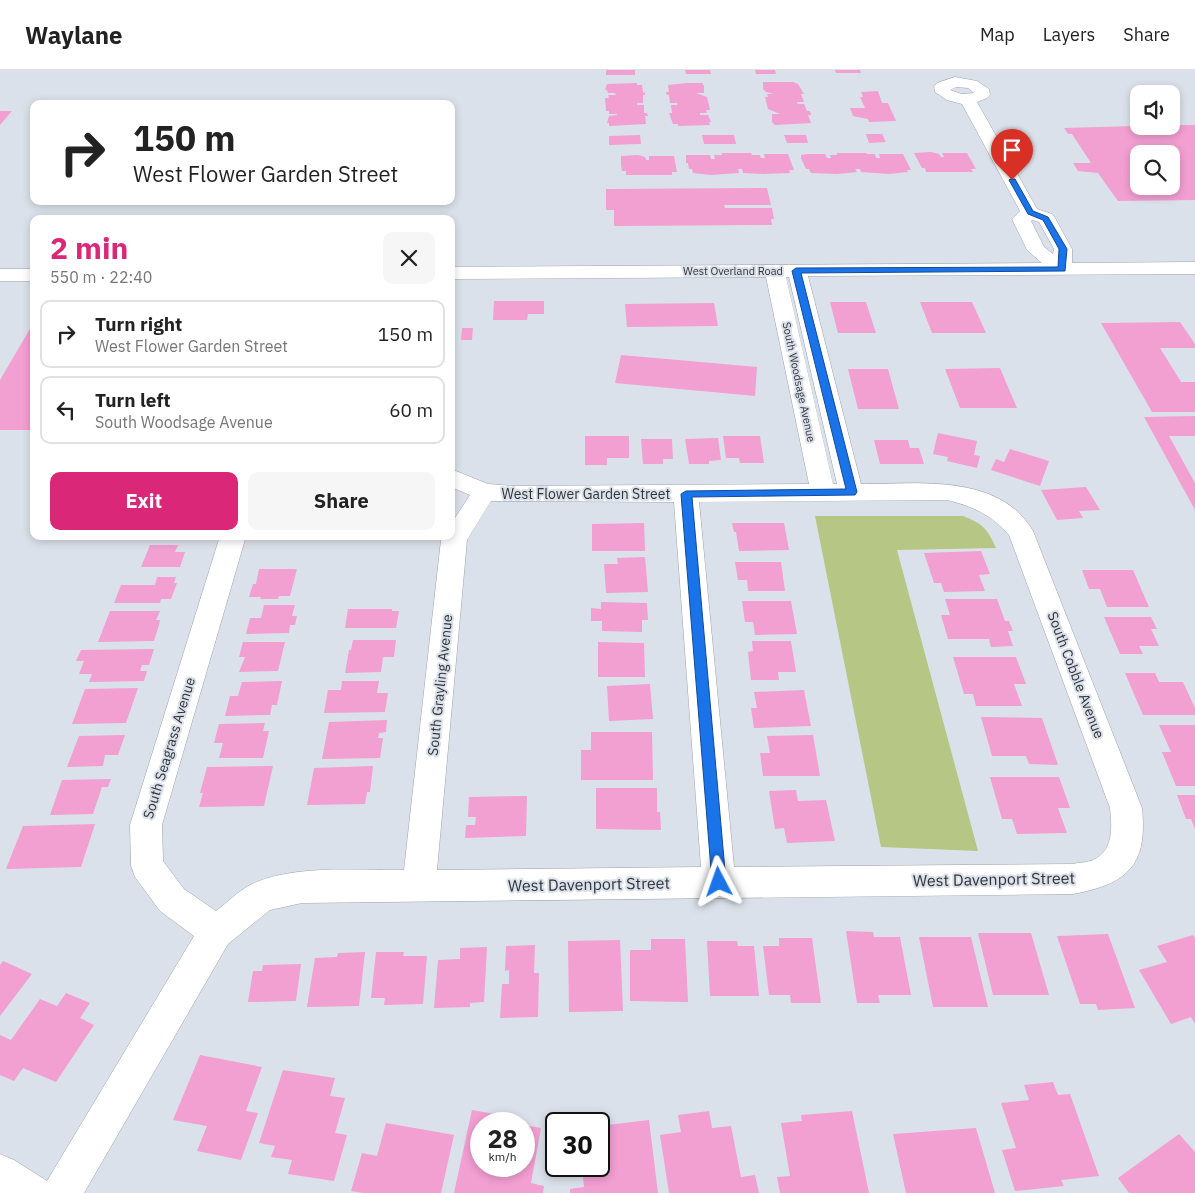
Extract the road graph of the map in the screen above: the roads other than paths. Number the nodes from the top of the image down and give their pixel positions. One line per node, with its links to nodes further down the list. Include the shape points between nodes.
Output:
1 (967, 99): 3 (street, via 1030,213 1021,219 1036,250)
2 (1195, 268): 3 (street, West Overland Road)
3 (1062, 269): 4 (street, West Overland Road)
4 (786, 271): 5 (street, West Overland Road); 10 (street, South Woodsage Avenue); 11 (street, South Woodsage Avenue)
5 (455, 273)
6 (0, 275): 7 (street)
7 (30, 275)
8 (455, 479): 9 (street, West Flower Garden Street)
9 (484, 492): 12 (street, West Flower Garden Street); 14 (street, South Grayling Avenue)
10 (852, 492): 11 (street, West Flower Garden Street); 13 (street, West Flower Garden Street, via 947,492)
11 (824, 493): 12 (street, West Flower Garden Street)
12 (686, 494): 18 (street)
13 (992, 505): 17 (street, South Cobble Avenue, via 1008,516 1020,531 1126,808 1129,835)
14 (455, 538)
15 (232, 540): 20 (street, South Seagrass Avenue, via 146,825 147,866 172,900)
16 (454, 540): 19 (street, South Grayling Avenue)
17 (1120, 858): 18 (street, West Davenport Street, via 1100,873 1073,879)
18 (719, 882): 19 (street, West Davenport Street)
19 (420, 886): 20 (street, West Davenport Street, via 302,887 262,896)
20 (216, 932): 23 (street)
21 (0, 1174): 22 (street)
22 (32, 1193)
23 (62, 1193)

